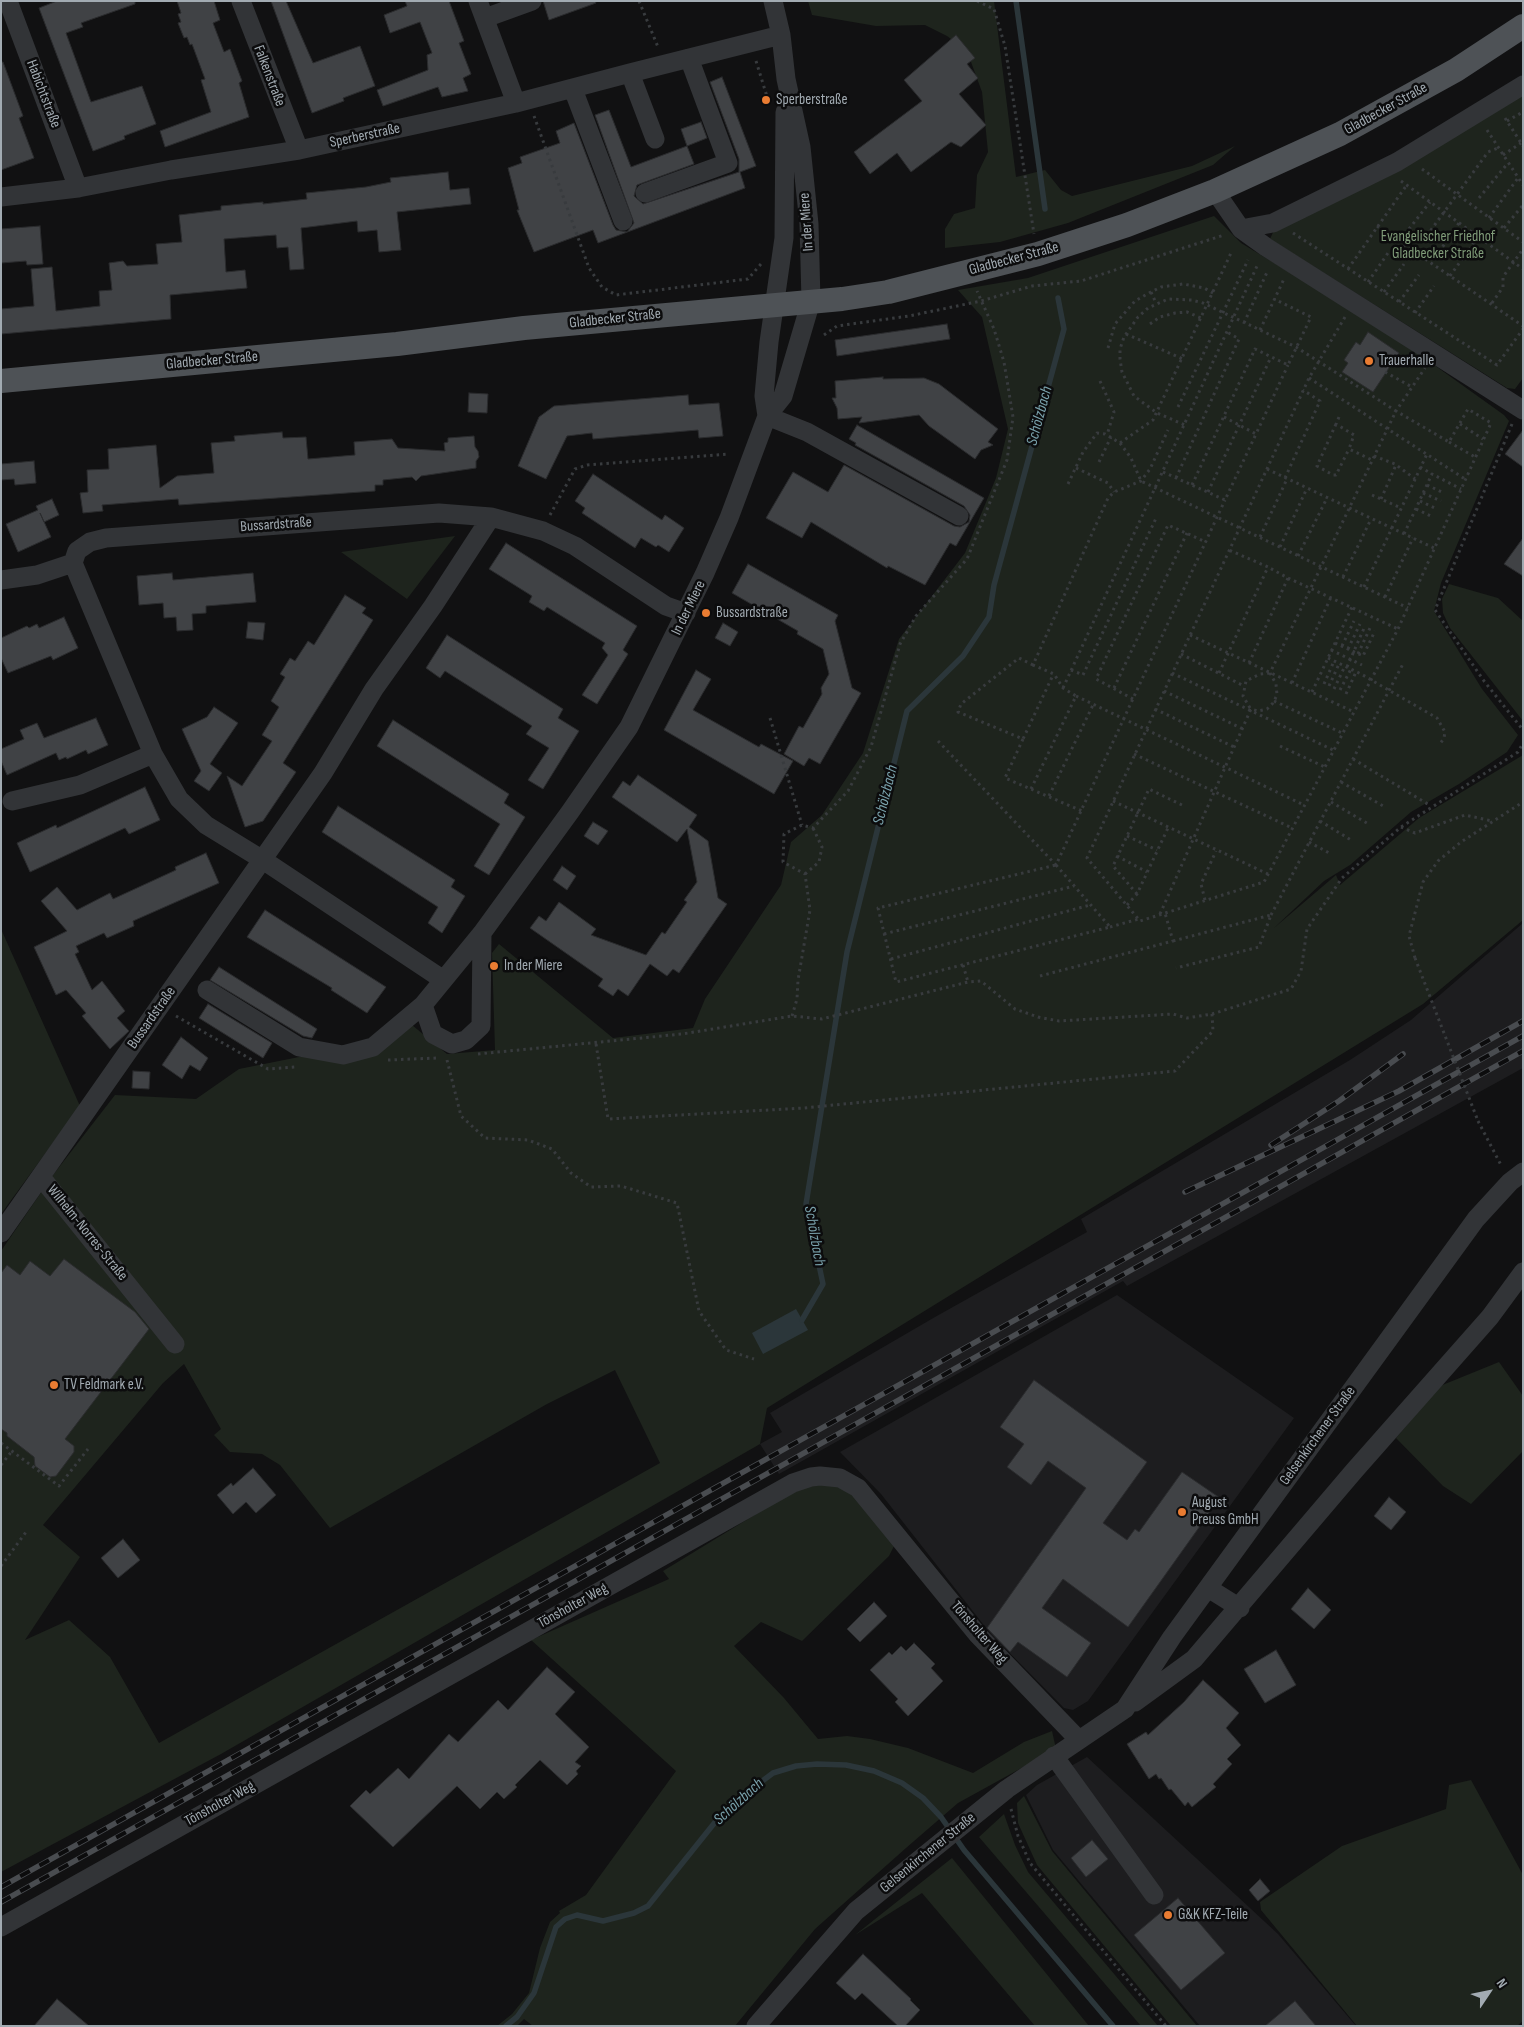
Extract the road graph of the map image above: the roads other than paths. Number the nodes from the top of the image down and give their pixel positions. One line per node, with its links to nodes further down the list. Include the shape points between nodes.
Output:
1 (8, 1): 16 (street, Habichtstraße)
2 (241, 1): 15 (street, Falkenstraße)
3 (532, 1): 5 (street)
4 (773, 1): 7 (street, In der Miere)
5 (482, 10): 13 (street)
6 (1523, 26): 17 (main road, Gladbecker Straße, via 1456,70 1340,134)
7 (781, 35): 8 (street, Sperberstraße); 10 (street, In der Miere)
8 (690, 58): 9 (street, Sperberstraße); 18 (street, via 728,163)
9 (630, 72): 12 (street, Sperberstraße); 14 (street)
10 (786, 79): 22 (street, In der Miere, via 801,147 809,224); 23 (street, In der Miere, via 783,261)
11 (1523, 85): 21 (street, via 1397,162 1273,223)
12 (573, 89): 13 (street, Sperberstraße); 20 (street)
13 (516, 104): 15 (street, Sperberstraße)
14 (655, 139)
15 (299, 150): 16 (street, Sperberstraße)
16 (78, 188): 19 (street, Sperberstraße)
17 (1215, 191): 21 (street); 22 (main road, Gladbecker Straße, via 1136,222 1038,254 888,292)
18 (645, 193)
19 (1, 197)
20 (623, 221)
21 (1242, 229): 25 (street, via 1353,303)
22 (811, 301): 23 (main road, Gladbecker Straße); 26 (street, In der Miere, via 783,396)
23 (773, 304): 24 (main road, Gladbecker Straße); 26 (street, In der Miere, via 764,396)
24 (1, 381)
25 (1522, 405)
26 (767, 416): 27 (street, via 807,432); 31 (street, In der Miere, via 729,518)
27 (959, 516)
28 (491, 517): 29 (street, Bussardstraße, via 439,513 106,538 83,546 77,551); 31 (street, Bussardstraße, via 543,531 575,546 666,606); 34 (street, Bussardstraße)
29 (73, 563): 30 (street, via 37,575); 32 (street)
30 (1, 580)
31 (686, 612): 35 (street, In der Miere, via 629,727)
32 (153, 754): 33 (street, via 80,784); 34 (street, via 179,799 206,825)
33 (12, 801)
34 (263, 860): 36 (street); 39 (street, Bussardstraße)
35 (482, 933): 36 (street, In der Miere); 38 (street, via 481,1026 466,1040 452,1044 434,1034)
36 (442, 979): 38 (street, In der Miere)
37 (207, 990): 38 (street, In der Miere, via 299,1047 343,1055 373,1047)
38 (423, 1004)
39 (41, 1177): 41 (street, Wilhelm-Norres-Straße); 43 (street, Wilhelm-Norres-Straße)
40 (1516, 1177): 44 (street, Gelsenkirchener Straße, via 1476,1219)
41 (1, 1232)
42 (1523, 1272): 45 (street, Gelsenkirchener Straße, via 1490,1317 1354,1471)
43 (175, 1344)
44 (1208, 1588): 45 (street); 46 (street, Gelsenkirchener Straße)
45 (1240, 1608): 46 (street, Gelsenkirchener Straße, via 1194,1659)
46 (1125, 1709): 47 (street, Gelsenkirchener Straße)
47 (1079, 1740): 48 (street, Gelsenkirchener Straße); 50 (street, Tönsholter Weg, via 978,1635 858,1488 840,1478 811,1477 793,1483)
48 (1054, 1756): 49 (street); 51 (street, Gelsenkirchener Straße, via 1007,1789 856,1911)
49 (1154, 1895)
50 (1, 1927)
51 (756, 2026)

